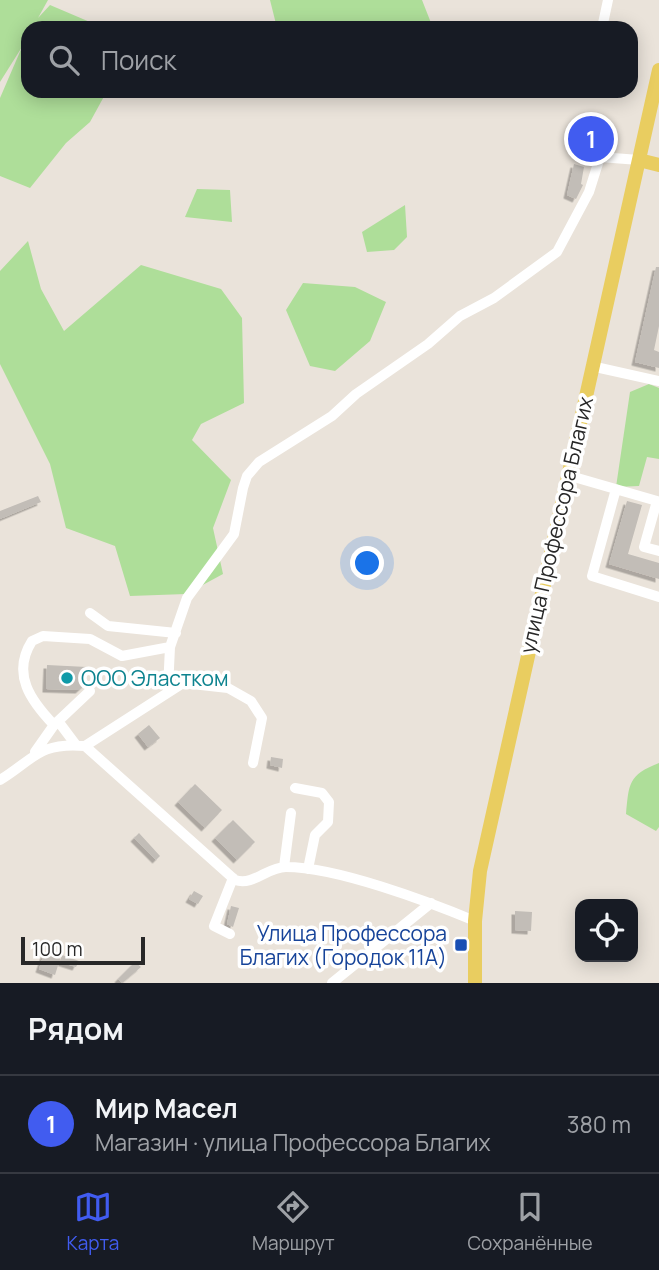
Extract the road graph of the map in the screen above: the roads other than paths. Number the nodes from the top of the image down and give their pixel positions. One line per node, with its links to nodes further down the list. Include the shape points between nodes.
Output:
1 (608, 0): 2 (lane)
2 (604, 21)
3 (659, 70): 4 (main road, улица Профессора Благих)
4 (639, 160): 5 (main road); 6 (main road, улица Профессора Благих); 13 (lane, via 600,158 589,192 557,252 494,298 460,316 332,416 259,462 247,476 234,534 187,598)
5 (659, 165)
6 (592, 366): 7 (lane); 8 (main road, улица Профессора Благих)
7 (659, 382)
8 (567, 475): 9 (lane); 28 (main road, улица Профессора Благих, via 480,871)
9 (616, 489): 10 (lane, via 657,501 644,547); 11 (lane, via 592,576)
10 (659, 551)
11 (659, 597)
12 (90, 613): 13 (lane, via 108,626)
13 (176, 633): 14 (lane)
14 (170, 647): 15 (lane); 17 (lane, via 122,656 90,639 43,636 32,641 22,678 26,691)
15 (168, 689): 18 (lane); 20 (lane, via 183,682 228,688 251,701 261,718)
16 (90, 691): 17 (lane)
17 (56, 723): 18 (lane); 19 (lane)
18 (80, 745): 19 (lane); 26 (lane)
19 (35, 752): 21 (lane)
20 (253, 763)
21 (0, 780)
22 (295, 788): 25 (lane, via 322,793 329,802 328,822 315,835)
23 (291, 813): 24 (lane)
24 (284, 867): 25 (lane); 26 (lane, via 250,881)
25 (308, 869): 27 (lane)
26 (233, 878): 29 (lane, via 214,926)
27 (431, 903): 28 (lane); 30 (lane)
28 (475, 921): 31 (main road, улица Профессора Благих)
29 (230, 934)
30 (332, 983)
31 (475, 983)

